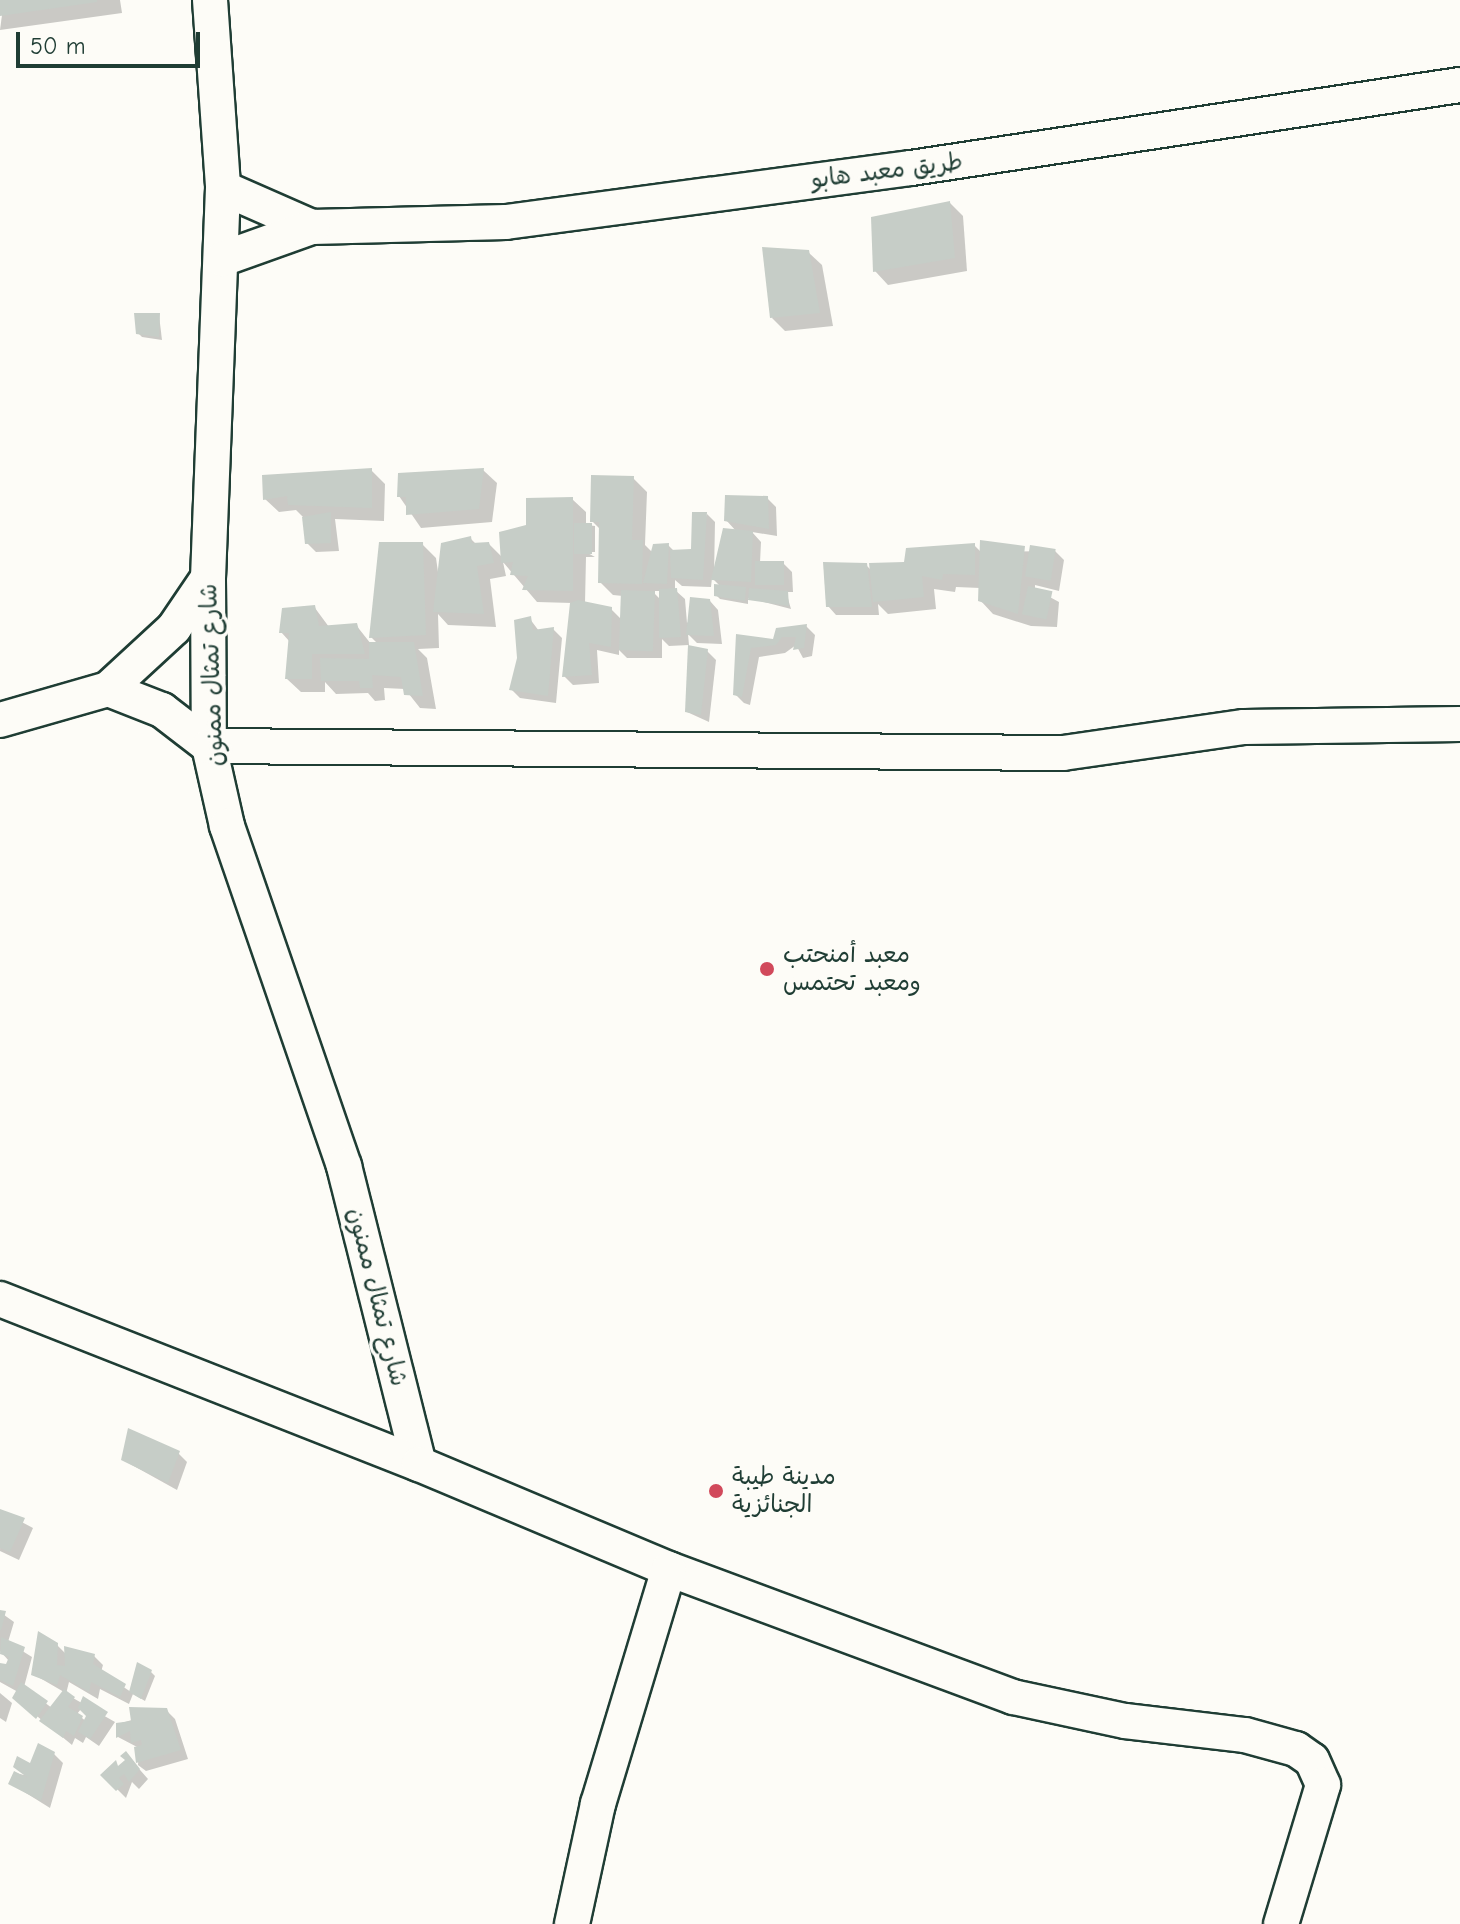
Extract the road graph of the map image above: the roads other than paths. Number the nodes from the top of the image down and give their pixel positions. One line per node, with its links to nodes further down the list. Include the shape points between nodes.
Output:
1 (210, 0): 3 (street, شارع تمثال ممنون)
2 (1460, 85): 4 (street, طريق معبد هابو, via 1001,156 506,222)
3 (223, 188): 4 (street, طريق معبد هابو); 5 (street, شارع تمثال ممنون)
4 (312, 227): 5 (street, طريق معبد هابو)
5 (222, 259): 6 (street, شارع تمثال ممنون)
6 (208, 578): 7 (street, via 174,628); 10 (street, شارع تمثال ممنون)
7 (108, 689): 8 (street); 10 (street, via 162,710)
8 (0, 720)
9 (1460, 724): 10 (street, via 1244,727 1063,753)
10 (209, 746): 12 (street, شارع تمثال ممنون, via 227,826 344,1166)
11 (0, 1299): 12 (street)
12 (419, 1464): 13 (street)
13 (669, 1569): 14 (street, via 614,1744); 15 (street, via 1013,1697 1125,1721 1245,1735 1305,1754 1318,1771 1322,1800)
14 (572, 1924)
15 (1281, 1924)

